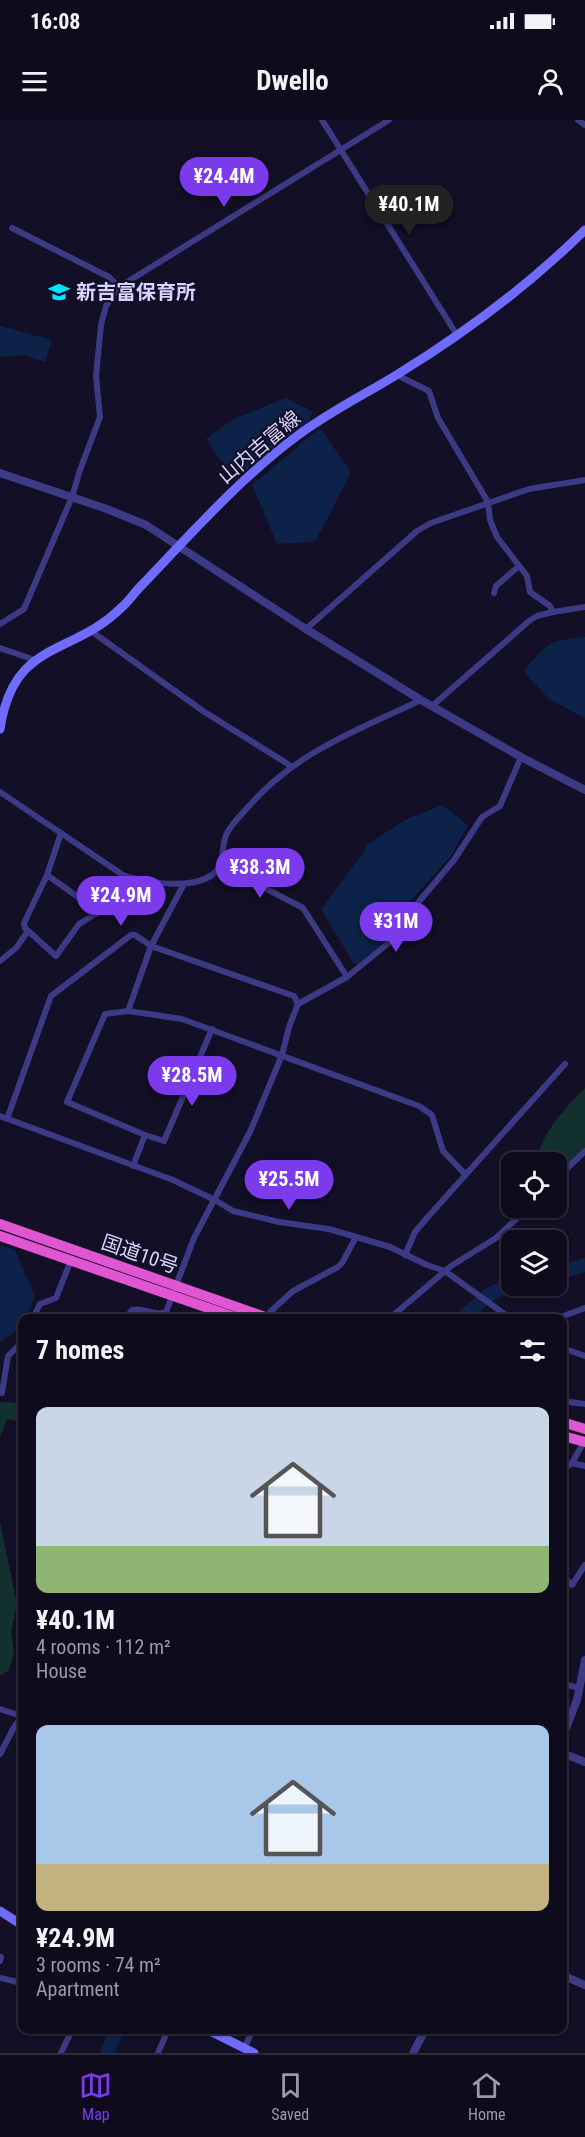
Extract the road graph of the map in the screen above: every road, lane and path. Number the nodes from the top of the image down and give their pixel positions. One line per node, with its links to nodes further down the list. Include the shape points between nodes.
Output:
1 (322, 120): 5 (street)
2 (389, 120): 5 (street)
3 (578, 120): 4 (street)
4 (585, 125)
5 (341, 149): 8 (street); 9 (street)
6 (12, 228): 8 (street, via 109,277)
7 (585, 230): 9 (main road, 山内吉富線, via 538,274)
8 (119, 287): 13 (street, via 106,306 101,325 96,376 100,417)
9 (457, 335): 10 (main road, 山内吉富線)
10 (397, 375): 14 (street, via 429,391 438,418); 15 (main road, 山内吉富線, via 342,405 296,437 250,474)
11 (0, 473): 13 (street)
12 (585, 480): 14 (street, via 529,489)
13 (72, 497): 15 (street, via 146,525); 20 (street, via 24,609)
14 (488, 502): 16 (street, via 497,537); 21 (street, via 417,531)
15 (180, 547): 21 (street); 22 (main road, 山内吉富線, via 121,608)
16 (519, 566): 17 (street, via 496,586); 19 (street, via 527,576 530,592)
17 (494, 593)
18 (585, 607): 19 (street)
19 (553, 612): 26 (street, via 529,621)
20 (0, 624)
21 (306, 629): 25 (street)
22 (91, 631): 24 (main road, 山内吉富線); 29 (street, via 203,711)
23 (0, 648): 24 (street)
24 (35, 660): 27 (main road, 山内吉富線, via 15,682 5,702)
25 (421, 699): 26 (street); 29 (street)
26 (432, 705): 28 (street)
27 (0, 729)
28 (521, 757): 30 (street); 41 (street, via 500,806 482,817 397,936)
29 (291, 766): 33 (street, via 269,784 227,834)
30 (585, 790)
31 (0, 792): 32 (street)
32 (61, 833): 34 (street); 36 (street, via 123,875)
33 (221, 865): 36 (street, via 213,875); 41 (street, via 303,908)
34 (47, 875): 37 (street); 38 (street, via 24,922)
35 (109, 883): 37 (street)
36 (184, 884): 39 (street)
37 (92, 907): 38 (street, via 99,912 79,924 56,956)
38 (28, 931): 40 (street)
39 (151, 946): 42 (street, via 294,996); 43 (street); 47 (street, via 131,935 51,996)
40 (0, 961)
41 (347, 977): 42 (street)
42 (298, 1004): 45 (street)
43 (128, 1011): 44 (street, via 176,1017); 48 (street, via 105,1014 67,1102)
44 (213, 1029): 45 (street); 48 (street, via 164,1141)
45 (282, 1055): 52 (street, via 427,1110 443,1151); 53 (street, via 250,1132)
46 (565, 1064): 52 (street)
47 (3, 1117): 50 (street)
48 (145, 1135): 50 (street)
49 (585, 1151): 51 (street)
50 (133, 1166): 53 (street)
51 (567, 1168)
52 (465, 1174): 58 (street, via 415,1232)
53 (215, 1200): 57 (street, via 233,1211 329,1229); 61 (street, via 194,1238)
54 (517, 1218): 60 (street, via 496,1238)
55 (0, 1224): 61 (highway, 国道10号)
56 (0, 1236): 59 (highway, 国道10号)
57 (356, 1238): 58 (street); 69 (street, via 342,1263 293,1291)
58 (405, 1255): 60 (street)
59 (71, 1260): 61 (highway, 国道10号); 63 (street, via 56,1298 40,1304)
60 (445, 1271): 70 (street); 71 (street)
61 (175, 1290): 66 (street); 67 (highway, 国道10号); 68 (highway, 国道10号)
62 (585, 1308): 72 (street)
63 (35, 1314)
64 (129, 1314): 65 (street, via 138,1308)
65 (156, 1314)
66 (164, 1314)
67 (228, 1314)
68 (265, 1314)
69 (270, 1314)
70 (395, 1314)
71 (504, 1314)
72 (567, 1315)
73 (18, 1346): 76 (street, via 8,1356)
74 (567, 1350): 75 (street)
75 (585, 1356)
76 (2, 1393)
77 (567, 1402): 78 (street)
78 (585, 1404)
79 (567, 1423): 80 (highway)
80 (585, 1429)
81 (567, 1437): 82 (highway, bridge)
82 (585, 1441): 83 (street)
83 (572, 1463): 84 (street); 85 (street)
84 (585, 1466)
85 (567, 1467)
86 (585, 1565): 87 (street)
87 (583, 1572): 88 (street, via 572,1585)
88 (567, 1580)
89 (585, 1660): 91 (street)
90 (567, 1685): 91 (street)
91 (580, 1688): 95 (street)
92 (0, 1709): 93 (street)
93 (18, 1715)
94 (18, 1723): 96 (street)
95 (567, 1727)
96 (0, 1754)
97 (567, 1755): 98 (street)
98 (585, 1762)
99 (0, 1911): 100 (main road)
100 (18, 1922)
101 (1, 1957): 102 (street)
102 (0, 1961)
103 (567, 1977): 106 (street)
104 (0, 1978): 105 (street)
105 (18, 1982)
106 (585, 1985)
107 (70, 2034): 113 (street)
108 (166, 2034): 114 (street)
109 (216, 2034): 112 (main road)
110 (252, 2034): 112 (street)
111 (423, 2034): 115 (street)
112 (249, 2051)
113 (61, 2053)
114 (158, 2053)
115 (413, 2053)

